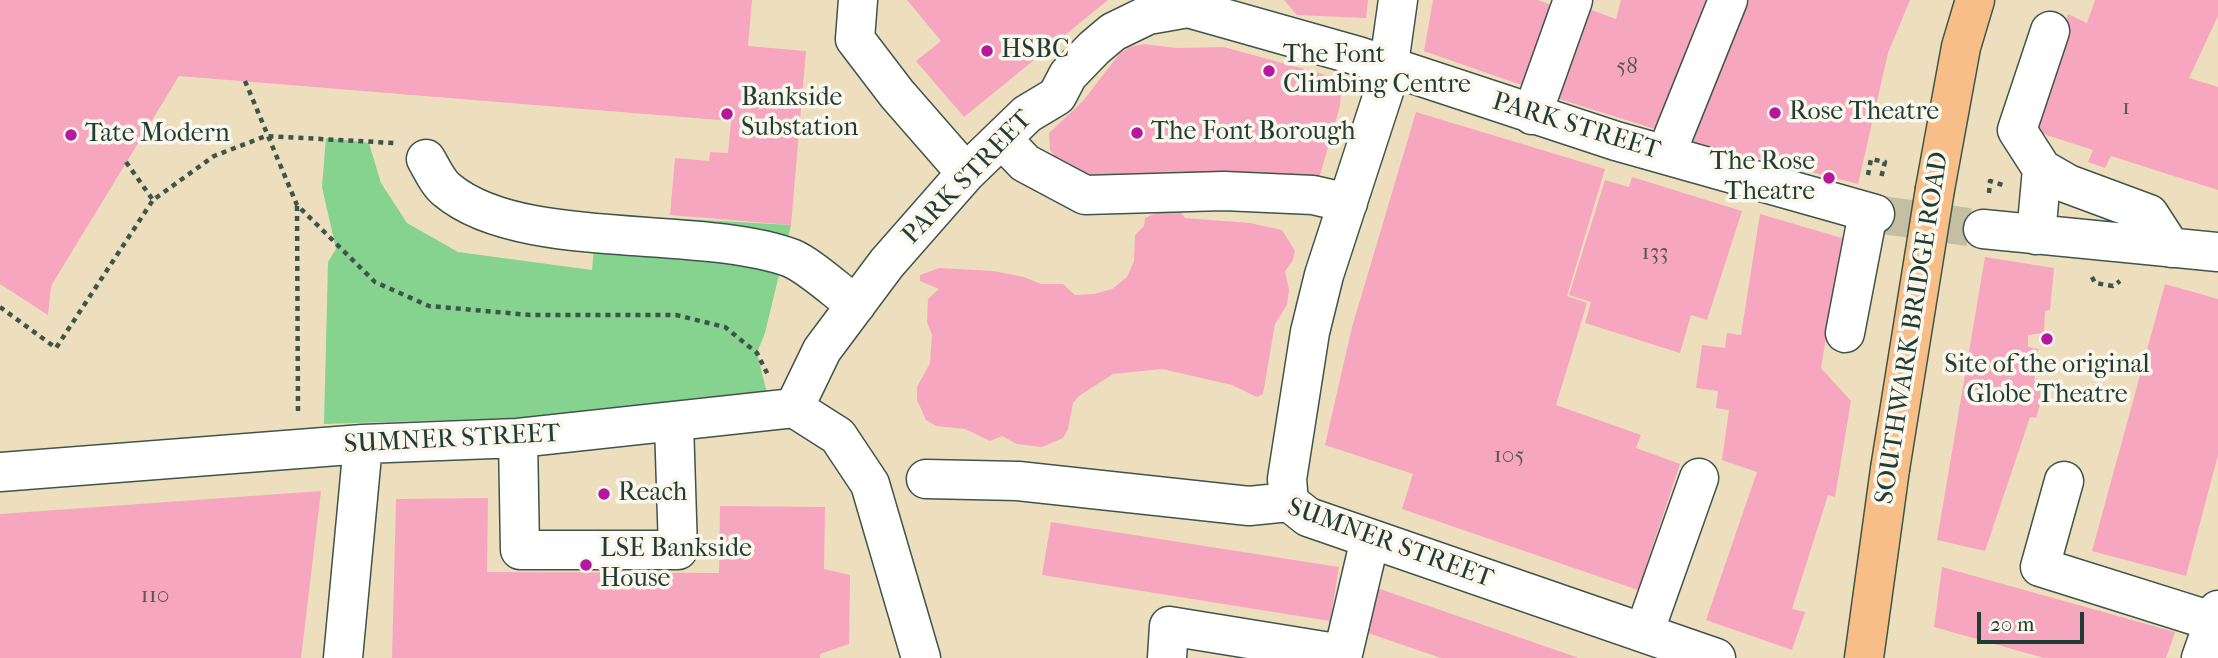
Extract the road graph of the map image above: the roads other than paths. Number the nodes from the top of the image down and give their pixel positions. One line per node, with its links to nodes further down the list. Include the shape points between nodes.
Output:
1 (858, 0): 13 (street, via 855,39)
2 (1398, 0): 7 (street)
3 (1573, 0): 8 (street)
4 (1728, 0): 10 (street)
5 (1975, 0): 38 (main road, SOUTHWARK BRIDGE ROAD, bridge, via 1948,109)
6 (2050, 31): 12 (street, via 2017,130)
7 (1388, 66): 8 (street, PARK STREET); 9 (street, PARK STREET, via 1188,8 1148,16 1113,32 1068,75 1057,96); 14 (street)
8 (1532, 115): 10 (street, PARK STREET, via 1613,149)
9 (1018, 139): 13 (street, PARK STREET); 14 (street, via 1085,195 1313,194)
10 (1666, 154): 20 (street, PARK STREET, via 1874,203)
11 (426, 159): 19 (street, via 446,189 483,212 540,225 731,246 792,259)
12 (2042, 169): 16 (street); 17 (street, via 2068,184 2149,214)
13 (966, 173): 19 (street, PARK STREET)
14 (1348, 204): 29 (street, via 1310,332 1287,479)
15 (1983, 229): 16 (street)
16 (2036, 235): 17 (street)
17 (2171, 248): 18 (street)
18 (2218, 252)
19 (856, 305): 21 (street, PARK STREET, via 822,350)
20 (1845, 333)
21 (794, 408): 22 (street, SUMNER STREET); 35 (street, via 838,436 870,484)
22 (674, 423): 23 (street, SUMNER STREET); 23 (street, via 678,550 520,550)
23 (518, 438): 24 (street, SUMNER STREET)
24 (363, 444): 25 (street, SUMNER STREET); 34 (street)
25 (0, 472)
26 (1699, 478): 32 (street)
27 (926, 480): 29 (street, SUMNER STREET, via 1018,481 1249,506)
28 (2064, 481): 31 (street, via 2040,568)
29 (1289, 502): 30 (street, SUMNER STREET, via 1308,517)
30 (1370, 539): 32 (street, SUMNER STREET); 33 (street)
31 (2217, 619): 39 (street)
32 (1644, 633): 37 (street, SUMNER STREET)
33 (1342, 656): 36 (street, via 1169,626)
34 (343, 658)
35 (921, 658)
36 (1167, 658)
37 (1716, 658)
38 (1864, 658)
39 (2202, 658)

